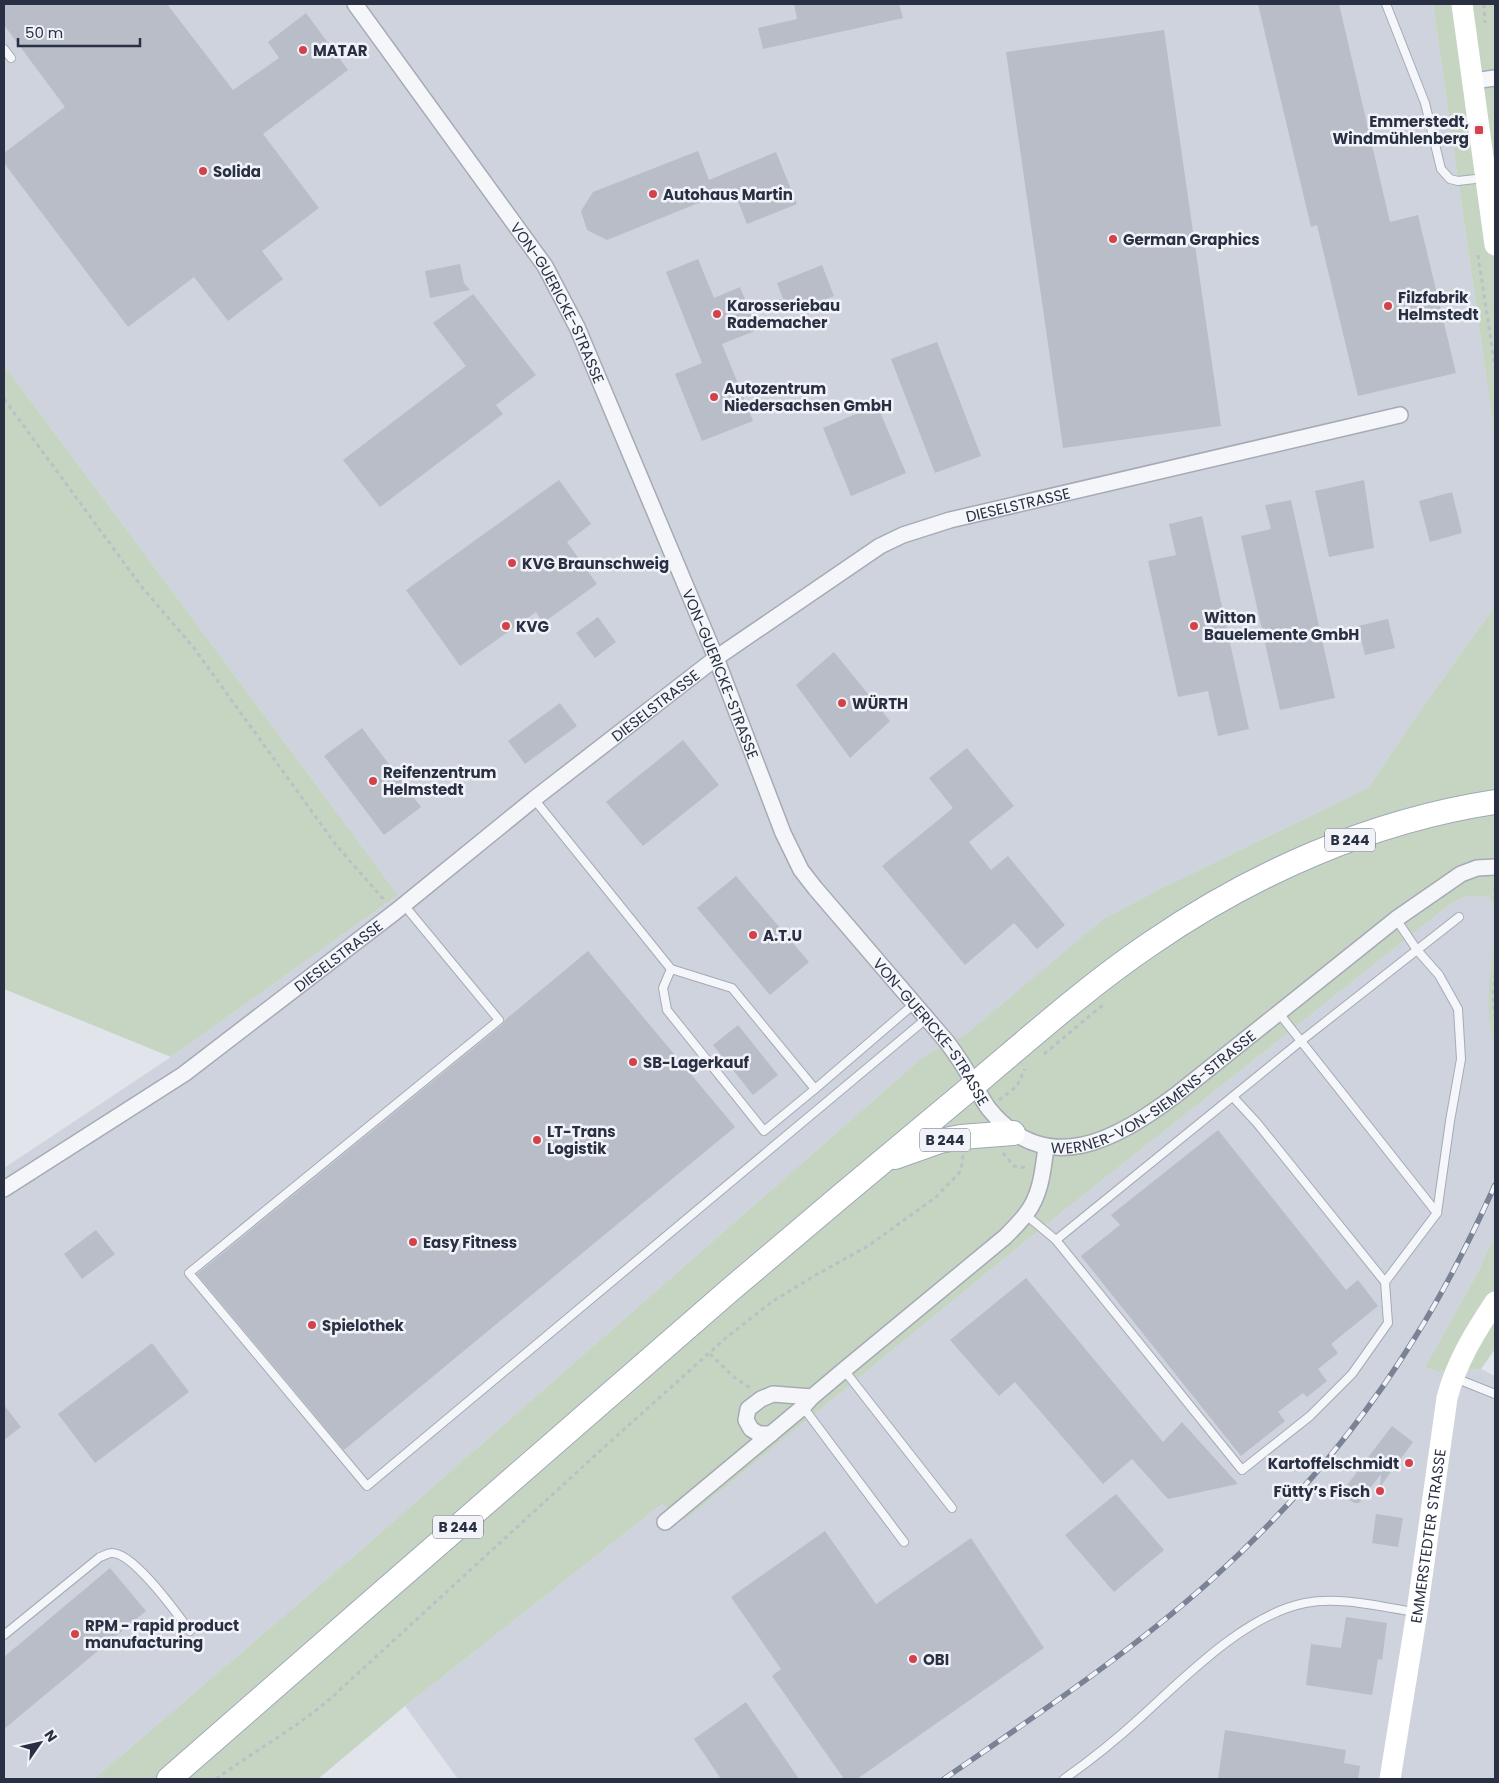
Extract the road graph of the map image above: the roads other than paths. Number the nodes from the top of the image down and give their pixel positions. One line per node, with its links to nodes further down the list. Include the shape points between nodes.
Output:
1 (355, 4): 11 (street, VON-GUERICKE-STRASSE, via 545,266 577,327)
2 (1386, 4): 8 (lane, via 1425,103 1441,169 1458,181)
3 (1462, 4): 7 (main road)
4 (4, 49): 5 (lane)
5 (11, 58)
6 (1495, 78): 7 (street)
7 (1473, 81): 8 (main road)
8 (1486, 178): 9 (main road)
9 (1495, 245)
10 (1400, 416): 11 (street, DIESELSTRASSE, via 950,520 903,535 880,546)
11 (716, 658): 12 (street, DIESELSTRASSE); 20 (street, VON-GUERICKE-STRASSE, via 792,854 815,888)
12 (534, 799): 15 (street, DIESELSTRASSE); 19 (lane)
13 (1489, 803): 24 (main road, B 244, via 1358,837 1317,852 1223,898 1132,956)
14 (1495, 867): 17 (street, WERNER-VON-SIEMENS-STRASSE, via 1477,868 1461,874)
15 (400, 909): 22 (lane, via 499,1020 189,1274 368,1486); 30 (street, DIESELSTRASSE, via 184,1074)
16 (1459, 917): 18 (lane)
17 (1396, 919): 18 (lane); 21 (street, WERNER-VON-SIEMENS-STRASSE)
18 (1417, 950): 23 (lane); 31 (lane, via 1439,974 1458,1009 1461,1059)
19 (671, 969): 25 (lane, via 732,988); 25 (lane, via 663,988 667,1010 764,1131)
20 (914, 1004): 22 (street, VON-GUERICKE-STRASSE); 25 (lane)
21 (1278, 1012): 23 (lane); 28 (street, WERNER-VON-SIEMENS-STRASSE, via 1176,1095 1130,1127 1074,1148)
22 (926, 1019): 24 (street, VON-GUERICKE-STRASSE, via 957,1055)
23 (1301, 1041): 26 (lane); 31 (lane)
24 (975, 1084): 27 (street, VON-GUERICKE-STRASSE, via 988,1108); 29 (main road, B 244)
25 (815, 1089)
26 (1233, 1096): 33 (lane); 34 (lane)
27 (1013, 1133): 28 (street, VON-GUERICKE-STRASSE); 29 (main road, B 244, via 940,1141)
28 (1046, 1147): 32 (street, WERNER-VON-SIEMENS-STRASSE, via 1038,1192)
29 (879, 1163): 47 (main road, B 244)
30 (4, 1189)
31 (1437, 1213): 34 (lane)
32 (1026, 1215): 33 (lane); 36 (street, WERNER-VON-SIEMENS-STRASSE, via 1005,1237)
33 (1056, 1240): 34 (lane, via 1242,1470 1310,1416 1352,1374 1388,1323)
34 (1385, 1282)
35 (1495, 1302): 37 (main road, EMMERSTEDTER STRASSE)
36 (844, 1370): 39 (street, WERNER-VON-SIEMENS-STRASSE); 41 (lane)
37 (1452, 1377): 38 (lane); 44 (main road, EMMERSTEDTER STRASSE)
38 (1495, 1394)
39 (808, 1402): 40 (street, WERNER-VON-SIEMENS-STRASSE); 40 (street, via 773,1394 761,1398 748,1409 746,1420 751,1429 759,1434); 43 (lane)
40 (771, 1434): 42 (street, WERNER-VON-SIEMENS-STRASSE)
41 (952, 1508)
42 (665, 1522)
43 (904, 1542)
44 (1416, 1612): 48 (lane, via 1326,1601 1306,1602 1270,1615 1232,1638 1190,1671 1096,1757); 49 (main road, EMMERSTEDTER STRASSE)
45 (190, 1631): 46 (lane, via 140,1569 120,1554 111,1553 100,1557)
46 (4, 1635)
47 (169, 1779)
48 (1064, 1779)
49 (1390, 1779)

